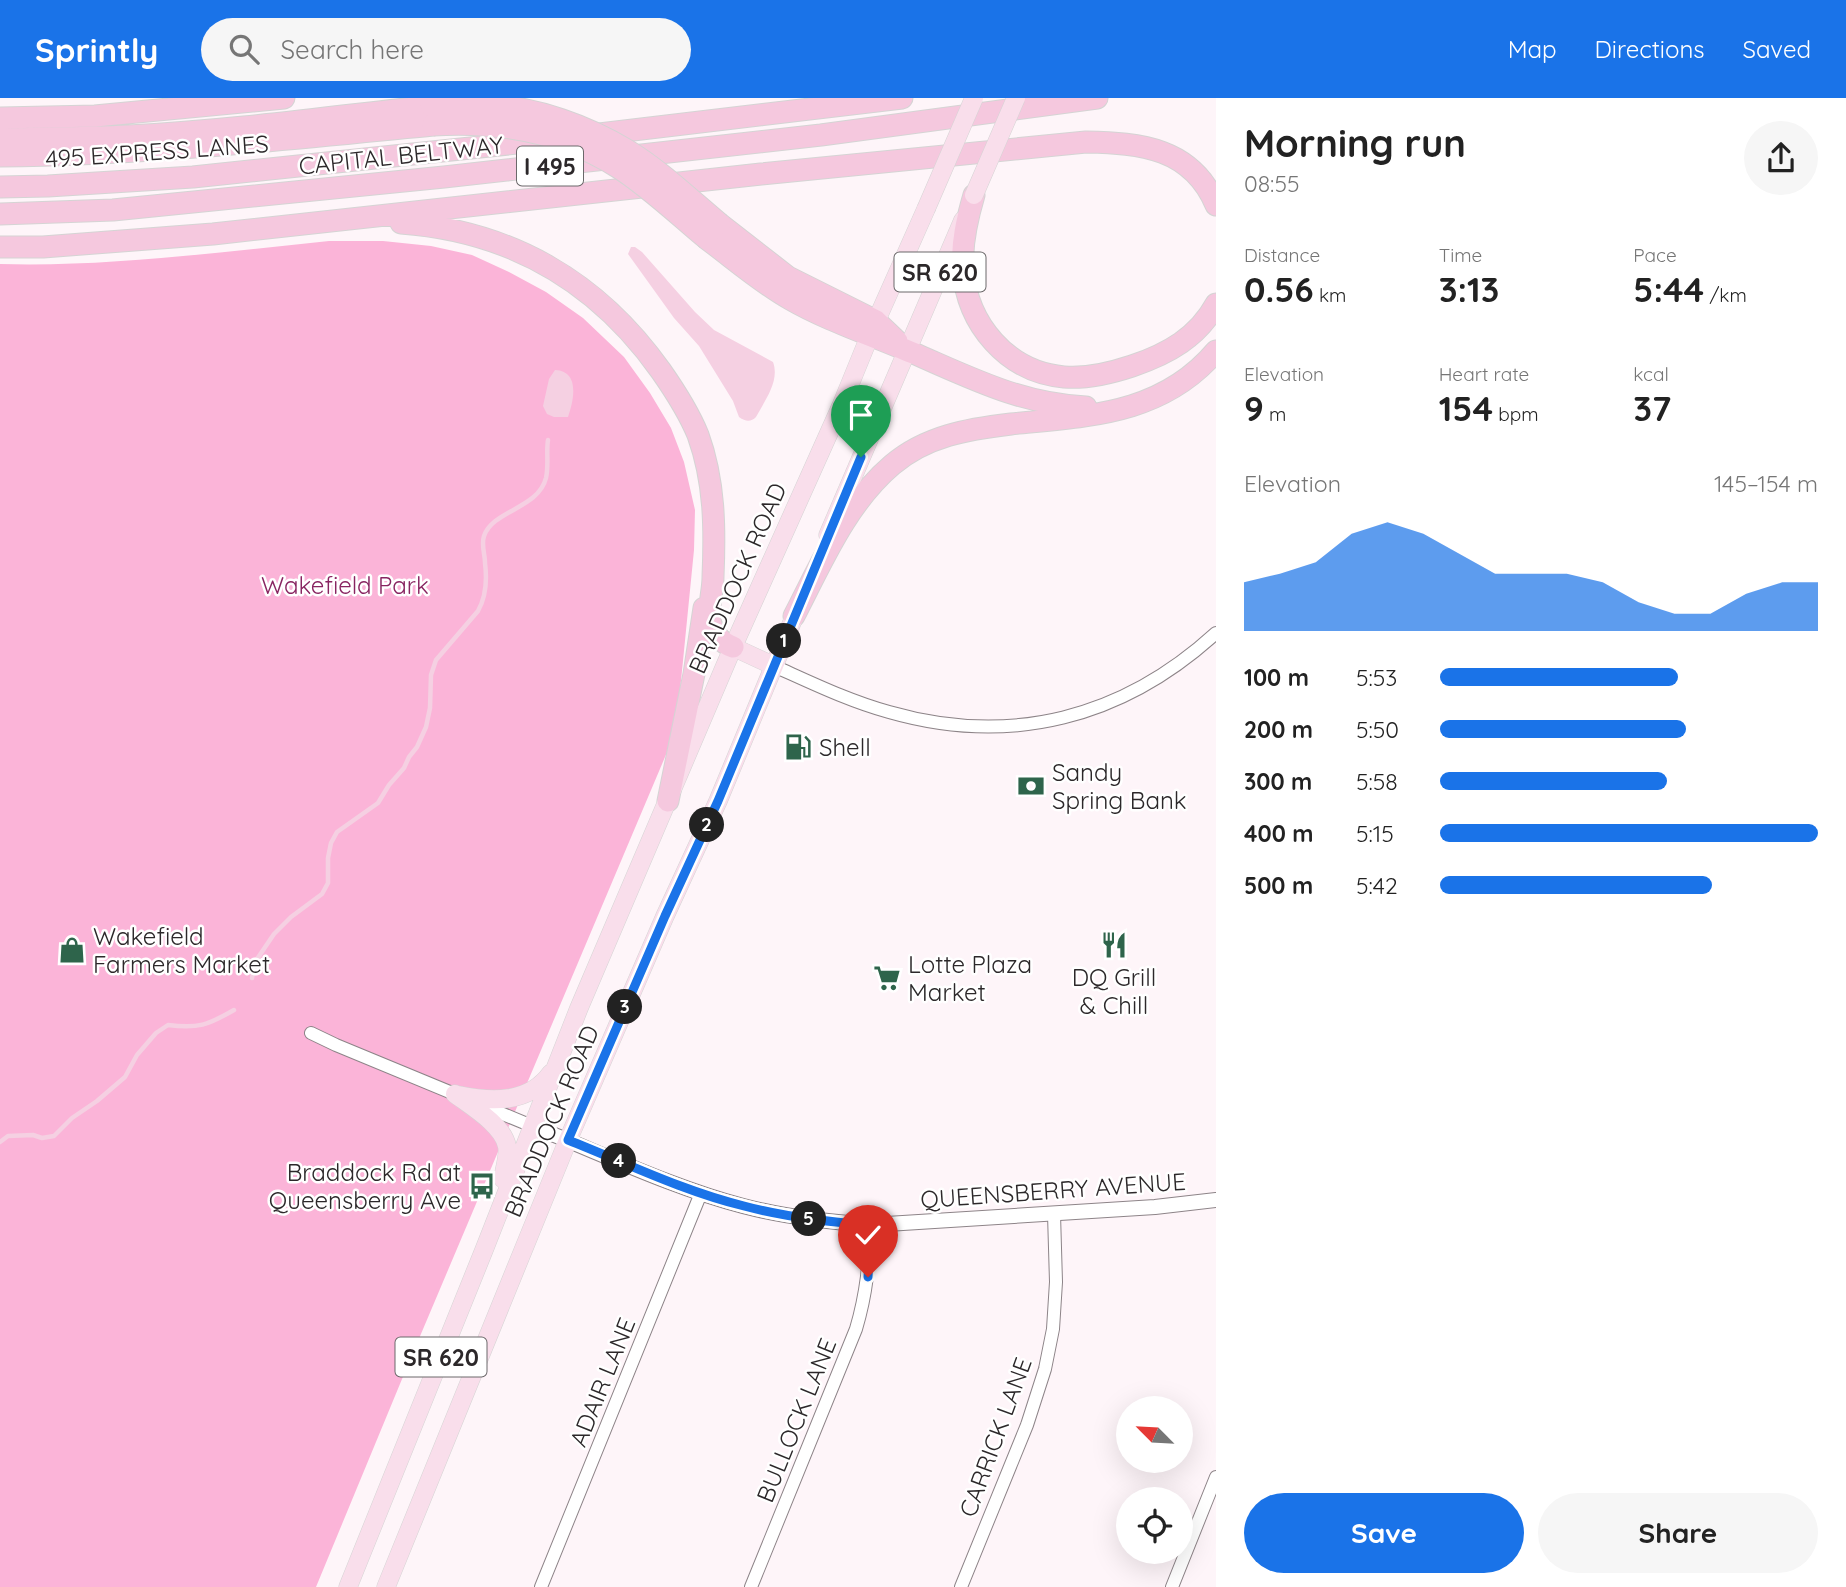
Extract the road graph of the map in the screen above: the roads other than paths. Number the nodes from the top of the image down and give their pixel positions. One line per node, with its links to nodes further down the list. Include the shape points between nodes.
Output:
1 (284, 98): 7 (highway, 495 EXPRESS LANES, via 122,114)
2 (902, 98): 10 (highway, 495 EXPRESS LANES / I 495, via 251,171 118,183)
3 (974, 98): 17 (main road, BRADDOCK ROAD / SR 620, bridge)
4 (1016, 98): 11 (main road, BRADDOCK ROAD / SR 620, bridge)
5 (1097, 98): 13 (highway, CAPITAL BELTWAY / I 495, via 472,174 126,209)
6 (432, 116): 8 (highway, via 129,136); 9 (highway, via 215,145); 17 (highway, bridge, via 524,130 587,151 713,231 757,277 792,300)
7 (0, 118)
8 (0, 139)
9 (0, 156)
10 (0, 187)
11 (974, 195): 16 (highway, via 962,256 973,313 992,341 1031,368 1082,377 1142,363 1182,343 1200,328); 18 (main road, BRADDOCK ROAD / SR 620)
12 (1216, 205): 14 (highway, via 1198,175 1161,151 1086,142)
13 (0, 214)
14 (301, 225): 15 (highway, via 132,242); 21 (highway, via 382,222 468,233 511,248 583,288 649,354 676,392 697,434 710,475)
15 (0, 247)
16 (1216, 304)
17 (873, 328): 18 (highway); 24 (main road, BRADDOCK ROAD / SR 620)
18 (906, 350): 20 (highway, via 1033,400 1097,408); 22 (main road, BRADDOCK ROAD / SR 620)
19 (1216, 351): 20 (highway, via 1188,379)
20 (1147, 402): 22 (highway, via 1093,415 954,433 908,453 869,489 848,518)
21 (714, 550): 24 (highway, via 710,618 713,631); 26 (highway)
22 (794, 616): 25 (main road, BRADDOCK ROAD / SR 620)
23 (1216, 633): 25 (street, via 1175,667 1120,698 1057,720 1026,724 959,724 891,713)
24 (733, 647): 25 (main road); 26 (main road, BRADDOCK ROAD / SR 620)
25 (774, 666): 31 (main road, BRADDOCK ROAD / SR 620)
26 (668, 800): 28 (main road, BRADDOCK ROAD / SR 620)
27 (311, 1033): 29 (street)
28 (556, 1065): 29 (main road, via 538,1087 505,1100); 30 (main road, BRADDOCK ROAD / SR 620)
29 (455, 1094): 30 (street); 34 (main road, via 489,1120 508,1147)
30 (532, 1126): 31 (street, QUEENSBERRY AVENUE); 34 (main road, BRADDOCK ROAD / SR 620)
31 (568, 1140): 32 (street, QUEENSBERRY AVENUE); 40 (main road, BRADDOCK ROAD / SR 620)
32 (701, 1193): 36 (street, QUEENSBERRY AVENUE, via 788,1216); 41 (street, ADAIR LANE)
33 (1216, 1200): 35 (street, QUEENSBERRY AVENUE)
34 (498, 1214): 39 (main road, BRADDOCK ROAD / SR 620)
35 (1054, 1214): 36 (street, QUEENSBERRY AVENUE); 43 (street, CARRICK LANE, via 1056,1282 1043,1376)
36 (871, 1225): 42 (street, BULLOCK LANE, via 868,1277 856,1329)
37 (1216, 1477): 38 (street)
38 (1212, 1499): 44 (street)
39 (348, 1587)
40 (386, 1587)
41 (541, 1587)
42 (751, 1587)
43 (961, 1587)
44 (1172, 1587)

